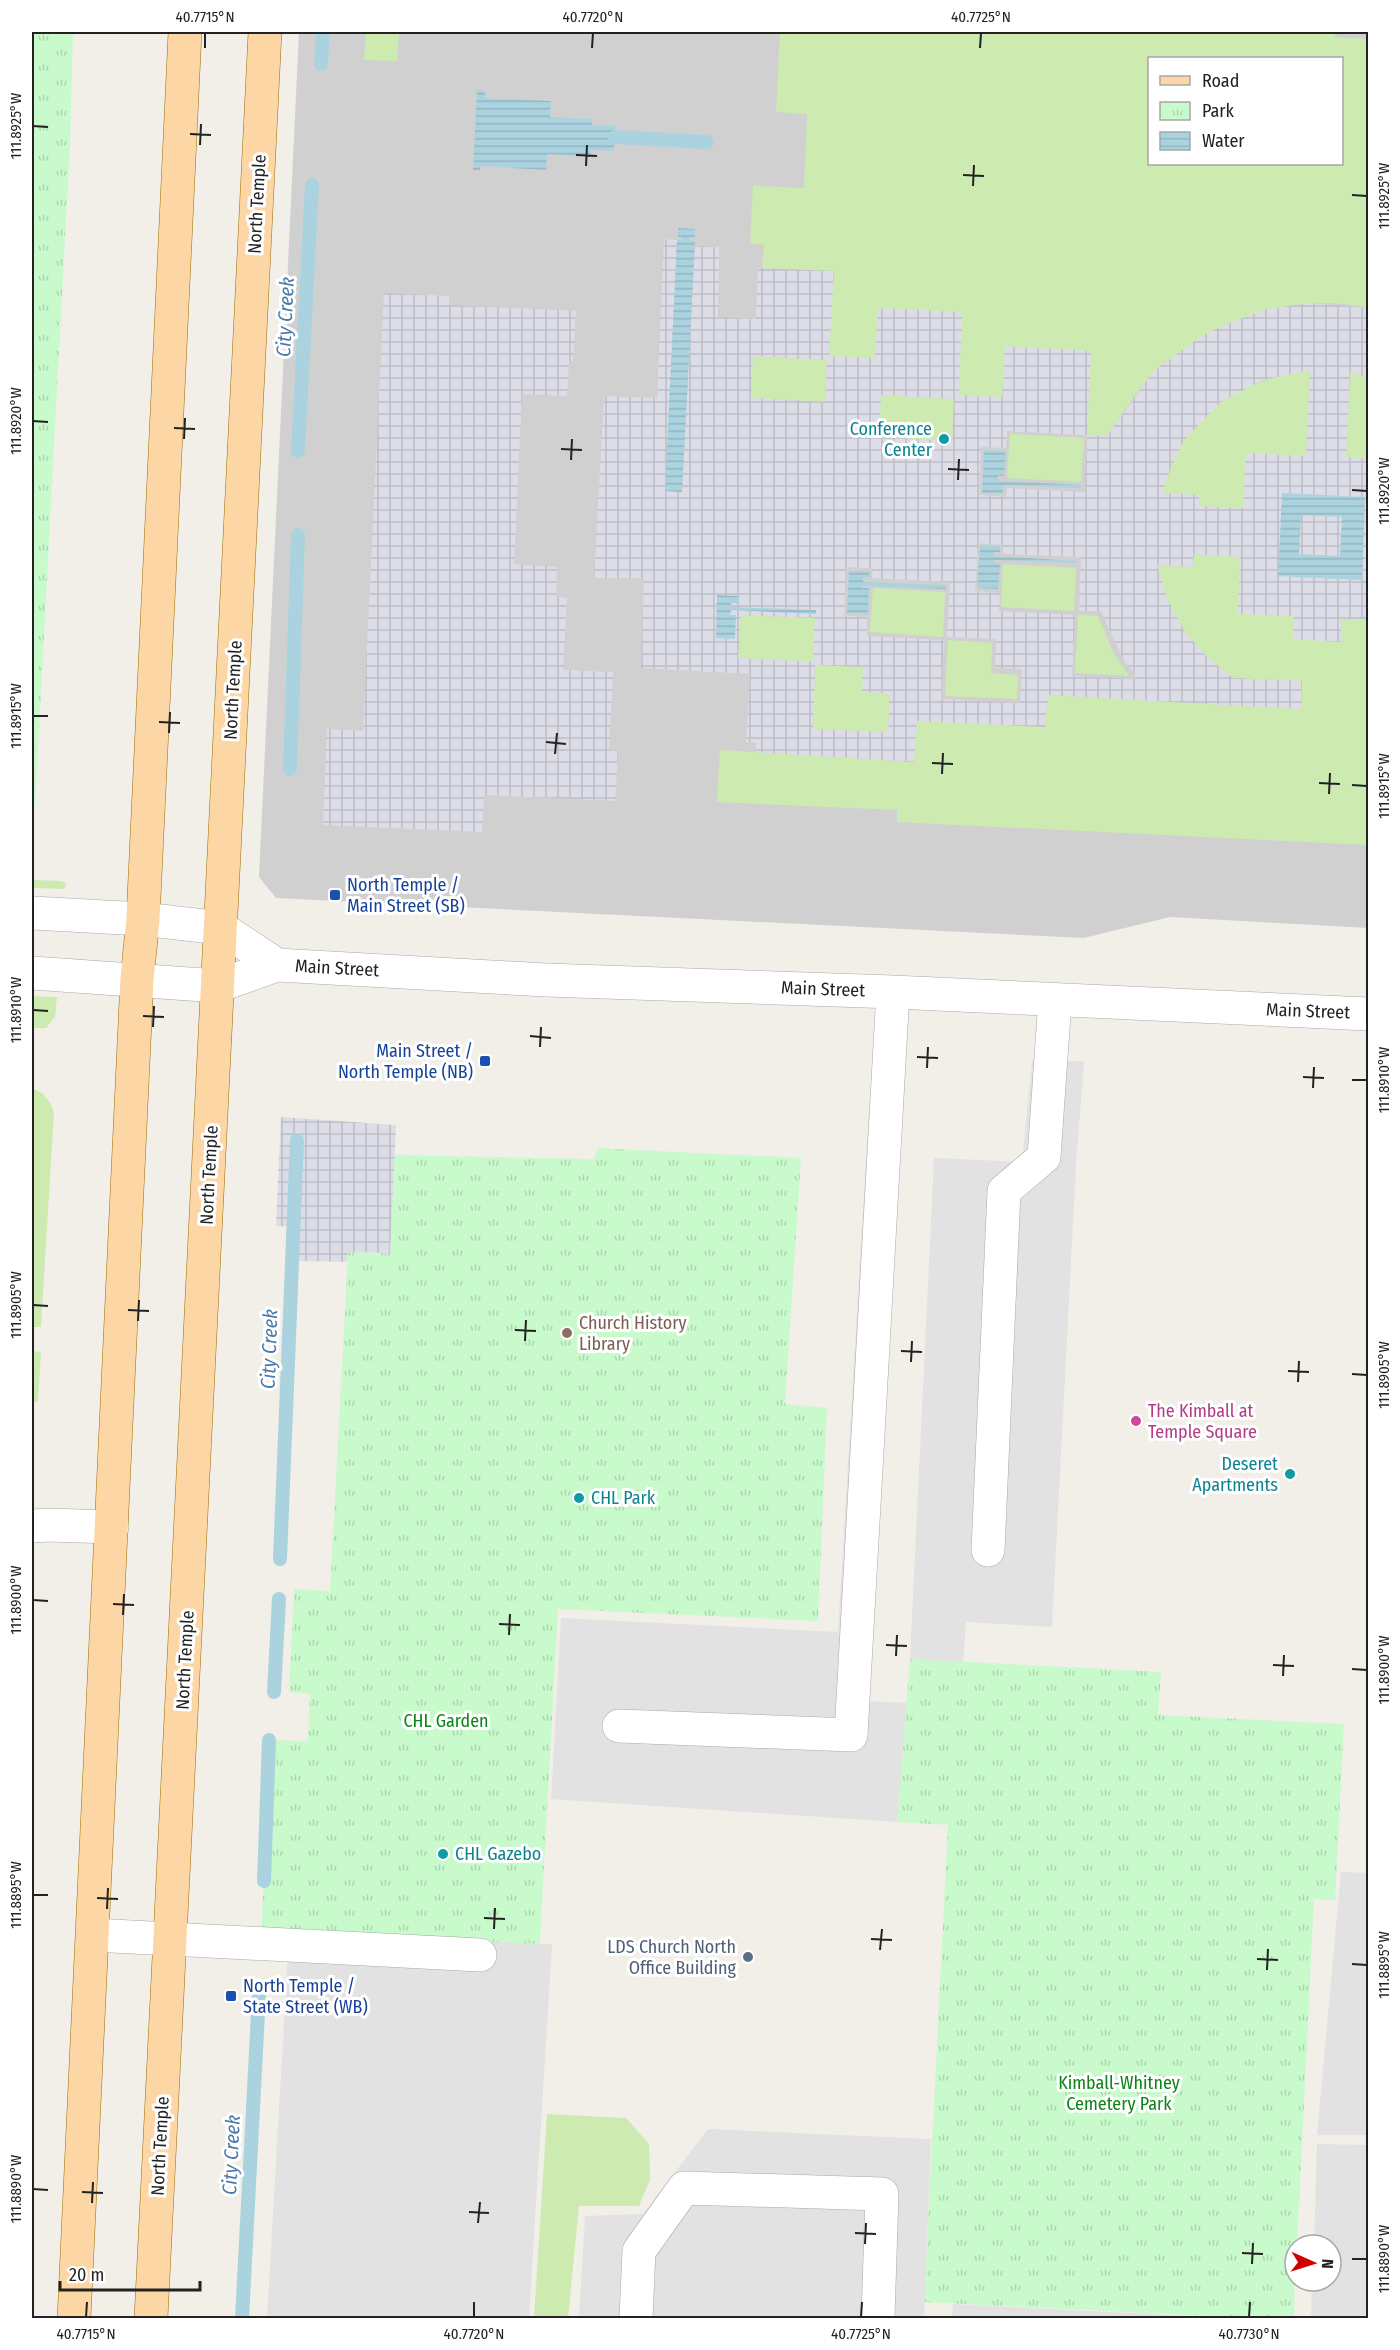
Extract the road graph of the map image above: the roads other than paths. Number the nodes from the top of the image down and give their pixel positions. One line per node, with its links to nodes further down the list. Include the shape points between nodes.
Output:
1 (186, 32): 4 (main road)
2 (265, 32): 5 (main road, North Temple)
3 (32, 913): 4 (street, Main Street)
4 (143, 919): 5 (street, Main Street); 8 (main road)
5 (221, 928): 6 (street, Main Street); 9 (main road, North Temple)
6 (277, 965): 9 (street, Main Street); 10 (street, Main Street, via 546,980)
7 (32, 973): 8 (street, Main Street)
8 (137, 979): 9 (street, Main Street); 14 (main road)
9 (218, 986): 18 (main road, North Temple)
10 (893, 992): 11 (street, Main Street); 16 (street, via 851,1735)
11 (1055, 1000): 12 (street, Main Street); 15 (street, via 1044,1156 1004,1191)
12 (1368, 1014)
13 (32, 1526): 14 (street)
14 (112, 1527): 17 (main road)
15 (988, 1550)
16 (619, 1726)
17 (93, 1935): 18 (street); 20 (main road)
18 (171, 1939): 19 (street); 21 (main road, North Temple)
19 (480, 1955)
20 (74, 2319)
21 (151, 2319)
22 (636, 2319): 23 (street, via 639,2251 684,2188 882,2194)
23 (878, 2319)

